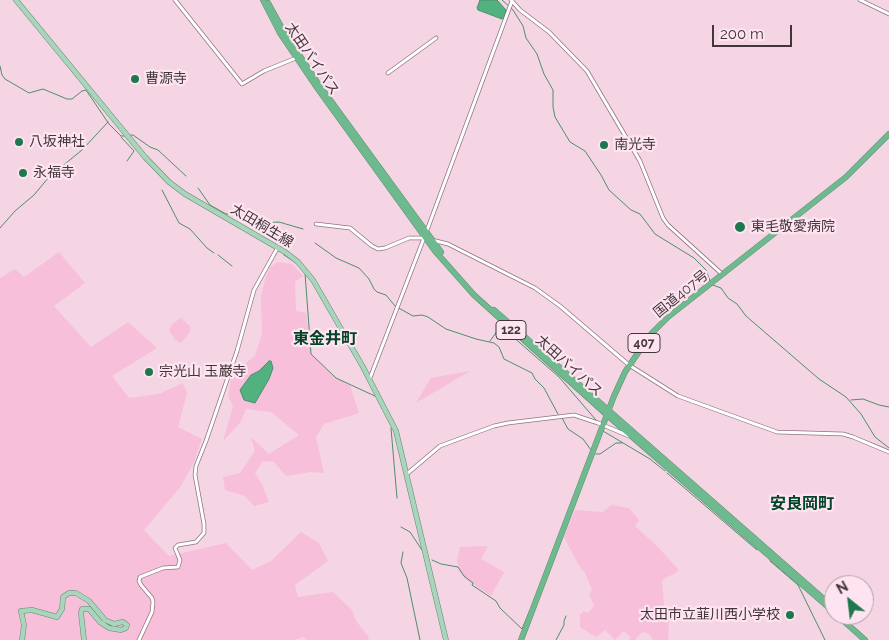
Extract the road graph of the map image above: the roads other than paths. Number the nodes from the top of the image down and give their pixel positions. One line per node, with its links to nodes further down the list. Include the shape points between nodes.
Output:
1 (16, 0): 13 (main road, 太田桐生線, via 169,182)
2 (175, 0): 8 (street, via 242,84)
3 (265, 0): 8 (highway, 太田バイパス / 122, via 280,34); 12 (highway, 太田バイパス / 122, via 317,81)
4 (860, 0): 6 (street)
5 (511, 4): 12 (street); 14 (street, via 549,32 587,71 640,161 663,218)
6 (889, 14)
7 (436, 38): 9 (street)
8 (296, 58): 12 (highway, 太田バイパス / 122)
9 (388, 73)
10 (889, 134): 14 (highway, 国道407号 / 407, via 837,186)
11 (316, 224): 12 (street, via 350,228 378,249 409,238)
12 (426, 237): 15 (street, via 448,244 535,288); 16 (street); 17 (highway, 太田バイパス / 122, via 474,295)
13 (278, 247): 21 (main road, 太田桐生線, via 304,268 322,294 394,425); 29 (street, via 254,290 238,351 196,466 204,533 196,542 175,548 180,560 178,567 163,568 140,578 153,602 152,612)
14 (722, 275): 15 (highway, 国道407号 / 407, via 663,322)
15 (630, 365): 17 (highway, 国道407号 / 407, via 620,380); 20 (street, via 678,396 767,428 782,432 843,434)
16 (370, 378)
17 (608, 412): 18 (highway, 国道407号 / 407); 19 (highway, 太田バイパス / 122); 22 (highway, 太田バイパス / 122)
18 (602, 425): 19 (street); 21 (street, via 574,415 494,426 440,446); 31 (highway, 国道407号 / 407)
19 (634, 437): 23 (highway, 太田バイパス / 122)
20 (889, 452)
21 (408, 473): 30 (main road, 太田桐生線)
22 (824, 599)
23 (824, 603)
24 (849, 625): 26 (highway)
25 (852, 625): 26 (highway)
26 (864, 637): 32 (highway)
27 (22, 640): 28 (main road, via 24,625 21,611 32,610 57,617 63,597 69,593 76,593 89,601 104,620 127,625 121,630 109,628 89,609 82,609)
28 (84, 640)
29 (138, 640)
30 (446, 640)
31 (521, 640)
32 (870, 640)

